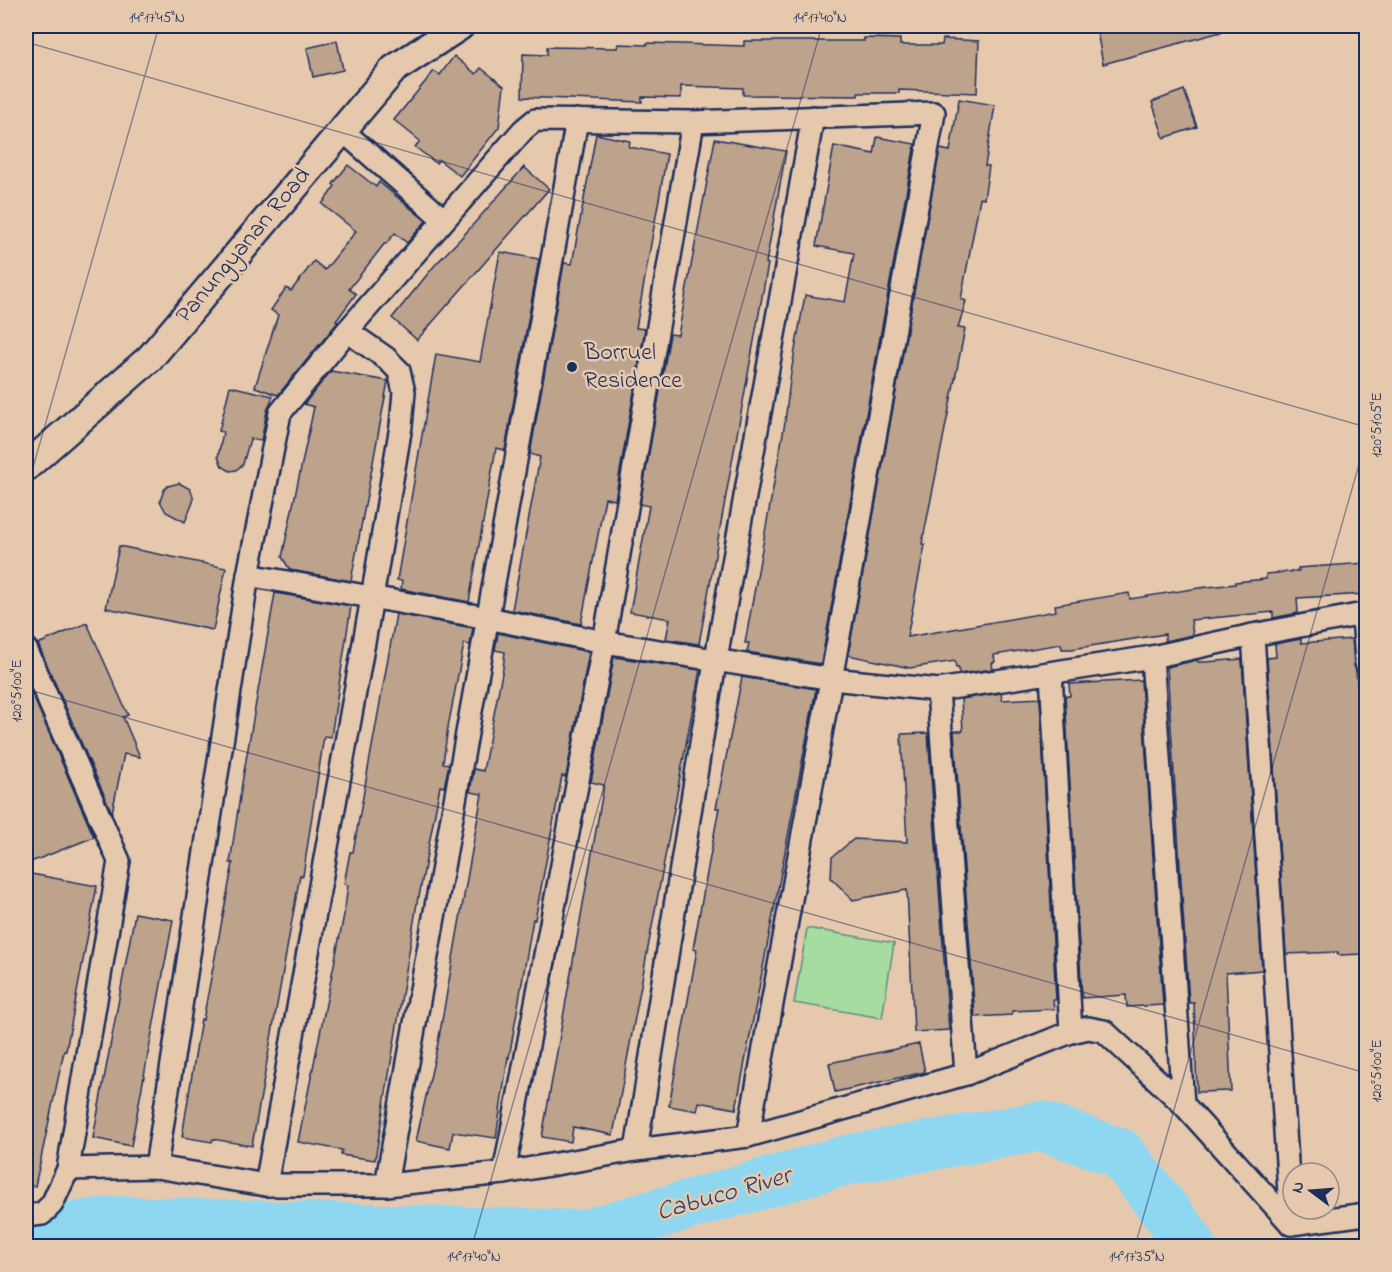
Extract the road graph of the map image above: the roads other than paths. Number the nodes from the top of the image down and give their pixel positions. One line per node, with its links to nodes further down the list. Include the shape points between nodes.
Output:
1 (460, 26): 5 (street, Panungyanan Road, via 394,69)
2 (813, 117): 4 (street); 16 (street); 19 (street, via 934,112)
3 (577, 120): 4 (street); 6 (street, via 535,120); 11 (street)
4 (693, 122): 13 (street)
5 (342, 130): 6 (street); 8 (street, Panungyanan Road, via 150,358)
6 (444, 220): 7 (street)
7 (347, 331): 9 (street, via 280,413); 10 (street, via 399,371 404,392)
8 (26, 467)
9 (249, 575): 10 (street); 26 (street)
10 (372, 598): 11 (street); 29 (street)
11 (488, 618): 13 (street); 30 (street)
12 (1252, 635): 15 (street); 17 (street, via 1363,614); 33 (street)
13 (604, 642): 16 (street); 28 (street)
14 (26, 649): 27 (street, via 119,861)
15 (1152, 657): 18 (street); 23 (street)
16 (716, 659): 19 (street); 25 (street)
17 (1366, 663)
18 (1051, 673): 20 (street); 21 (street)
19 (832, 679): 20 (street); 24 (street)
20 (938, 690): 22 (street)
21 (1071, 1032): 22 (street); 23 (street, via 1088,1028 1104,1031)
22 (966, 1074): 24 (street)
23 (1184, 1104): 33 (street)
24 (748, 1136): 25 (street)
25 (636, 1150): 28 (street)
26 (156, 1167): 27 (street); 29 (street)
27 (68, 1169): 32 (street, via 52,1204 42,1214)
28 (504, 1173): 30 (street)
29 (266, 1185): 30 (street)
30 (386, 1185)
31 (1366, 1214): 33 (street)
32 (26, 1216)
33 (1291, 1224)

